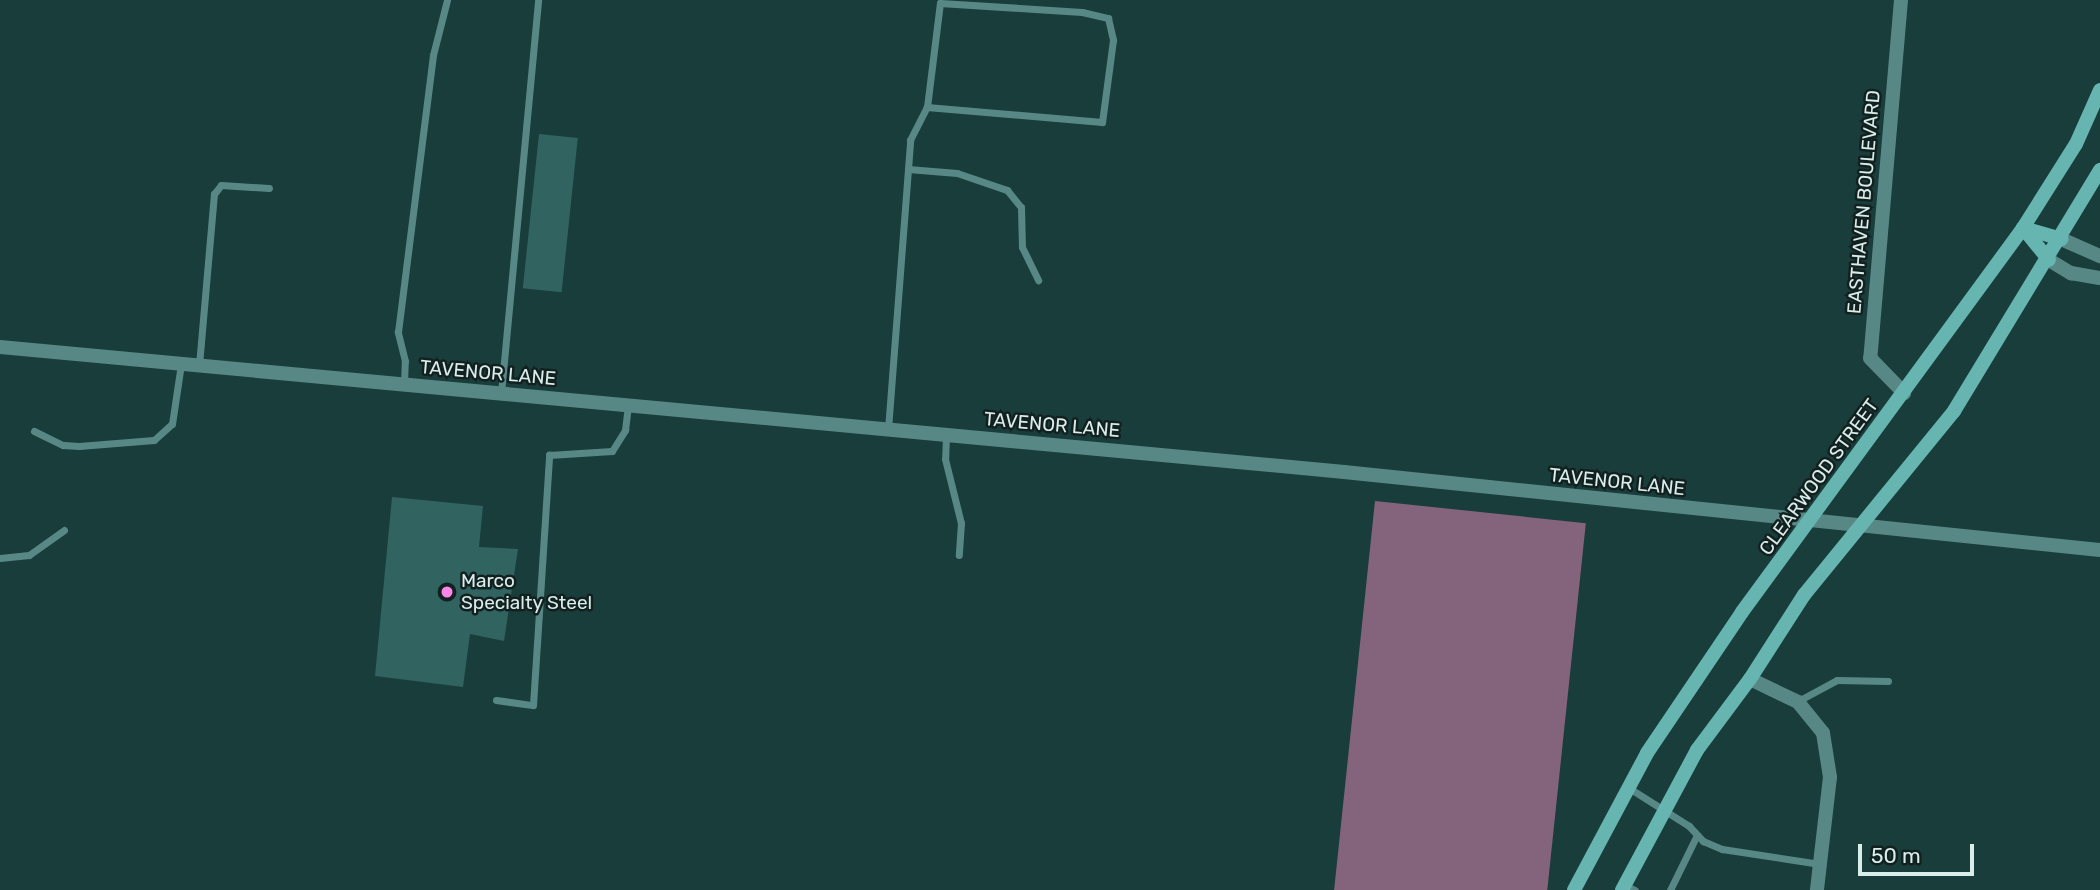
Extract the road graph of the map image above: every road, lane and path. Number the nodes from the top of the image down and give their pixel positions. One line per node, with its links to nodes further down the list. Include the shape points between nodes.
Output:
1 (447, 0): 19 (lane, via 433,55 398,332 405,361)
2 (538, 0): 20 (lane)
3 (1901, 0): 21 (street, EASTHAVEN BOULEVARD, via 1870,358)
4 (2100, 90): 10 (main road, CLEARWOOD STREET, via 2076,144)
5 (927, 107): 5 (lane, via 940,3 1082,12 1108,18 1112,40 1102,122); 6 (lane, via 910,140)
6 (908, 169): 15 (lane, via 957,173 1007,190 1021,207 1022,247); 23 (lane)
7 (2100, 170): 8 (main road)
8 (2096, 185): 11 (main road)
9 (269, 188): 18 (lane, via 221,185 214,194)
10 (2023, 228): 11 (main road); 13 (main road); 21 (main road, CLEARWOOD STREET)
11 (2062, 239): 12 (street); 13 (main road)
12 (2100, 256)
13 (2049, 260): 14 (street, via 2071,273); 27 (main road, via 1954,411)
14 (2100, 278)
15 (1038, 281)
16 (0, 347): 17 (street, TAVENOR LANE)
17 (181, 364): 18 (street, TAVENOR LANE); 24 (lane, via 172,424 154,440 63,445)
18 (199, 365): 19 (street, TAVENOR LANE)
19 (404, 385): 20 (street, TAVENOR LANE)
20 (501, 393): 22 (street, TAVENOR LANE)
21 (1904, 393): 26 (main road, CLEARWOOD STREET)
22 (629, 405): 23 (street, TAVENOR LANE); 34 (lane, via 625,430 612,451 550,455 533,705)
23 (888, 429): 25 (street, TAVENOR LANE)
24 (34, 431)
25 (946, 435): 26 (street, TAVENOR LANE); 30 (lane, via 945,459 961,523)
26 (1811, 522): 27 (street, TAVENOR LANE); 36 (main road, CLEARWOOD STREET, via 1742,612)
27 (1857, 526): 29 (street, TAVENOR LANE); 32 (main road, via 1804,595)
28 (64, 530): 31 (lane, via 29,555)
29 (2100, 550)
30 (959, 555)
31 (0, 558)
32 (1750, 679): 35 (street); 37 (main road, via 1698,750)
33 (1888, 681): 35 (lane, via 1837,680)
34 (496, 700)
35 (1798, 702): 39 (street, via 1823,733 1830,777)
36 (1628, 788): 37 (lane); 41 (main road, CLEARWOOD STREET)
37 (1665, 810): 38 (lane); 40 (main road)
38 (1697, 835): 39 (lane, via 1721,849); 42 (lane)
39 (1820, 864): 43 (street)
40 (1627, 888)
41 (1574, 890)
42 (1670, 890)
43 (1817, 890)

